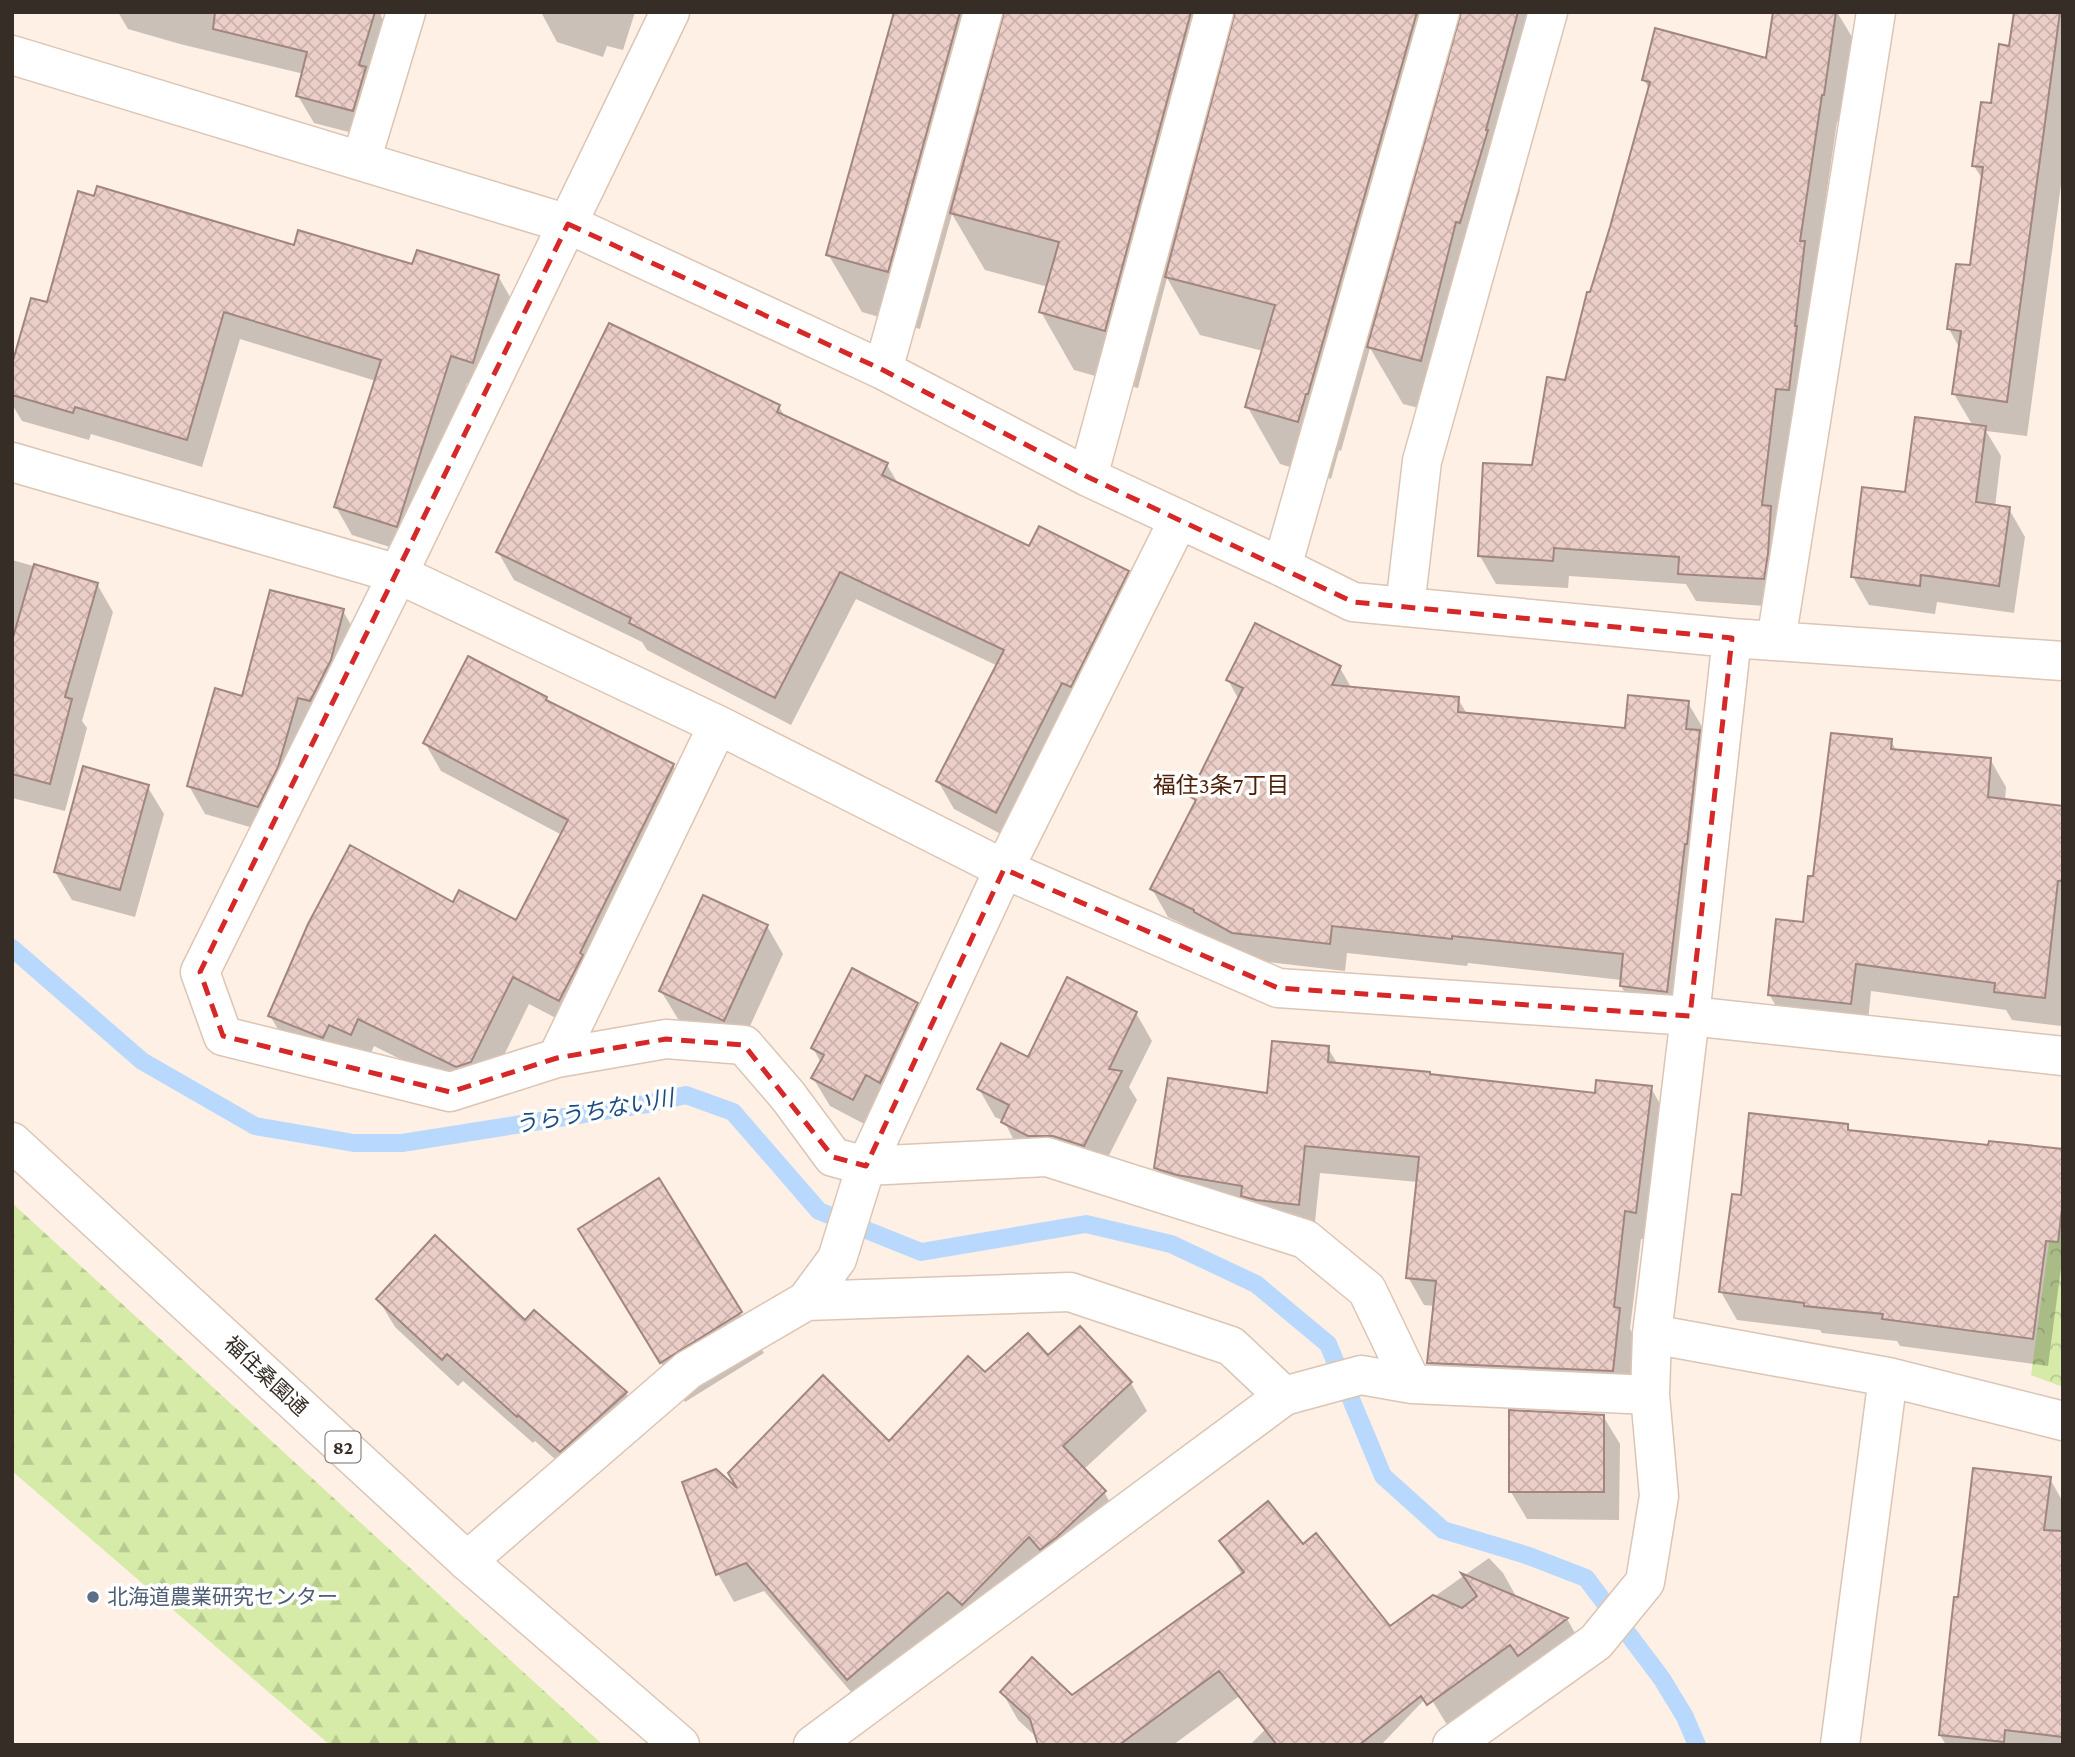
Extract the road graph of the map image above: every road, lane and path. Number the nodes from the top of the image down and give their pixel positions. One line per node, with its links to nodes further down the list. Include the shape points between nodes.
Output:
1 (406, 12): 9 (street)
2 (670, 12): 10 (street)
3 (983, 12): 11 (street)
4 (1214, 12): 13 (street)
5 (1440, 12): 15 (street)
6 (1548, 12): 17 (street, via 1422,461)
7 (1876, 12): 19 (street)
8 (12, 55): 9 (street)
9 (361, 161): 10 (street)
10 (568, 224): 11 (street); 16 (street)
11 (883, 370): 13 (street)
12 (12, 462): 16 (street)
13 (1088, 477): 14 (street)
14 (1179, 519): 15 (street); 22 (street)
15 (1282, 567): 17 (street, via 1353,602)
16 (398, 574): 21 (street); 25 (street, via 200,972 223,1036 437,1088 450,1091)
17 (1405, 607): 18 (street)
18 (1731, 638): 19 (street); 23 (street)
19 (1776, 641): 20 (street)
20 (2063, 661)
21 (718, 725): 22 (street); 25 (street)
22 (1004, 869): 23 (street, via 1278,988); 27 (street)
23 (1690, 1016): 24 (street); 29 (street)
24 (2063, 1056)
25 (557, 1058): 27 (street, via 666,1039 744,1045 833,1157)
26 (12, 1142): 35 (street, 福住桑園通 / 82)
27 (863, 1176): 28 (street, via 837,1259); 31 (street, via 1047,1157 1306,1239 1367,1290)
28 (806, 1301): 32 (street, via 1070,1292 1231,1346); 35 (street, via 688,1370)
29 (1652, 1334): 30 (street); 33 (street)
30 (1888, 1377): 34 (street); 39 (street)
31 (1412, 1384): 32 (street, via 1361,1375); 33 (street)
32 (1292, 1393): 37 (street)
33 (1650, 1395): 38 (street, via 1659,1496 1644,1582 1596,1642)
34 (2063, 1421)
35 (467, 1561): 36 (street, 福住桑園通 / 82)
36 (680, 1745)
37 (813, 1745)
38 (1452, 1745)
39 (1840, 1745)

